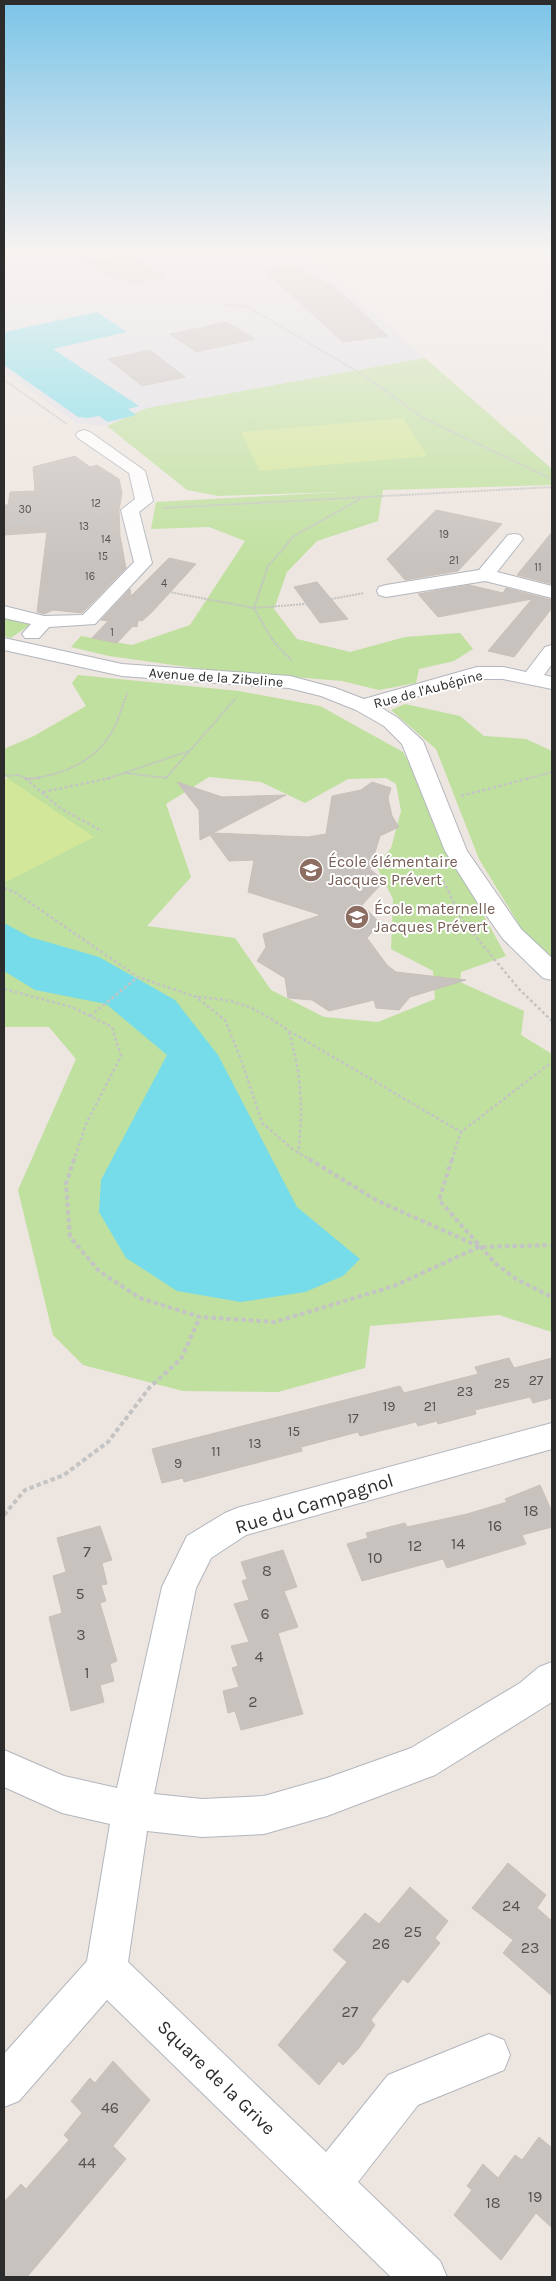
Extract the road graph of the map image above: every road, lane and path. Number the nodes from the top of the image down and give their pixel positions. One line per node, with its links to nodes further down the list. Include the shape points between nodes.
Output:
1 (333, 357): 4 (path, via 423,418)
2 (4, 380): 3 (path)
3 (84, 435): 8 (street, via 137,471 144,501)
4 (552, 479)
5 (552, 487): 7 (path)
6 (38, 496): 9 (path, via 48,502)
7 (365, 497): 8 (path); 19 (path, via 294,536 268,566)
8 (130, 510): 11 (path); 16 (street, via 143,563)
9 (50, 513): 10 (path); 11 (path)
10 (4, 516)
11 (57, 517): 12 (path); 13 (path, via 59,534)
12 (4, 522)
13 (53, 538)
14 (514, 539): 15 (street)
15 (485, 575): 17 (street); 18 (street)
16 (123, 583): 19 (path); 21 (street, via 88,620)
17 (386, 591): 19 (path, via 305,604)
18 (552, 592)
19 (254, 608): 26 (path, via 273,641)
20 (4, 612): 21 (street)
21 (44, 622): 22 (street)
22 (9, 651): 26 (street, Avenue de la Zibeline, via 122,670 248,677)
23 (552, 651): 24 (street)
24 (532, 678): 25 (street, Rue de l'Aubépine); 29 (street, Rue de l'Aubépine, via 504,673 477,674)
25 (552, 683)
26 (316, 688): 29 (street, Avenue de la Zibeline)
27 (129, 691): 34 (path, via 121,703 115,726 92,757 70,771)
28 (239, 695): 30 (path)
29 (363, 706): 36 (street, Avenue de la Zibeline, via 391,722 412,741)
30 (190, 750): 32 (path); 32 (path, via 166,778)
31 (552, 772): 36 (path)
32 (126, 773): 35 (path)
33 (4, 776): 34 (path, via 17,774)
34 (27, 779): 35 (path)
35 (43, 792): 37 (path, via 54,804)
36 (436, 802): 40 (street, Avenue de la Zibeline, via 456,851 491,905 512,934)
37 (102, 831)
38 (438, 870): 45 (path, via 462,920 519,989)
39 (4, 888): 41 (path, via 16,892)
40 (552, 972)
41 (138, 977): 43 (path); 44 (path)
42 (4, 989): 44 (path, via 72,1007)
43 (196, 997): 46 (path, via 229,999 262,1012); 49 (path, via 225,1020 262,1123)
44 (90, 1016): 53 (path, via 112,1027 121,1056 86,1124 66,1184 70,1237 99,1271 140,1298)
45 (552, 1021)
46 (289, 1032): 48 (path); 49 (path, via 300,1069 304,1116)
47 (552, 1062): 48 (path)
48 (461, 1132): 51 (path, via 439,1200)
49 (298, 1153): 51 (path, via 376,1200)
50 (552, 1245): 51 (path)
51 (479, 1247): 52 (path, via 516,1278); 53 (path, via 394,1286 275,1322)
52 (552, 1297)
53 (200, 1317): 55 (path, via 181,1359 150,1387 108,1442 64,1475 25,1490)
54 (552, 1436): 58 (street, Rue du Campagnol, via 237,1523 199,1547 179,1586)
55 (4, 1515)
56 (552, 1679): 58 (street, via 533,1695 422,1762 327,1797 264,1815 202,1818)
57 (4, 1768): 58 (street, via 62,1794)
58 (131, 1810): 59 (street, Rue du Campagnol)
59 (106, 1970): 61 (street); 62 (street, Square de la Grive)
60 (490, 2054): 62 (street, via 403,2090)
61 (4, 2086)
62 (328, 2185): 63 (street, Square de la Grive)
63 (424, 2277)

